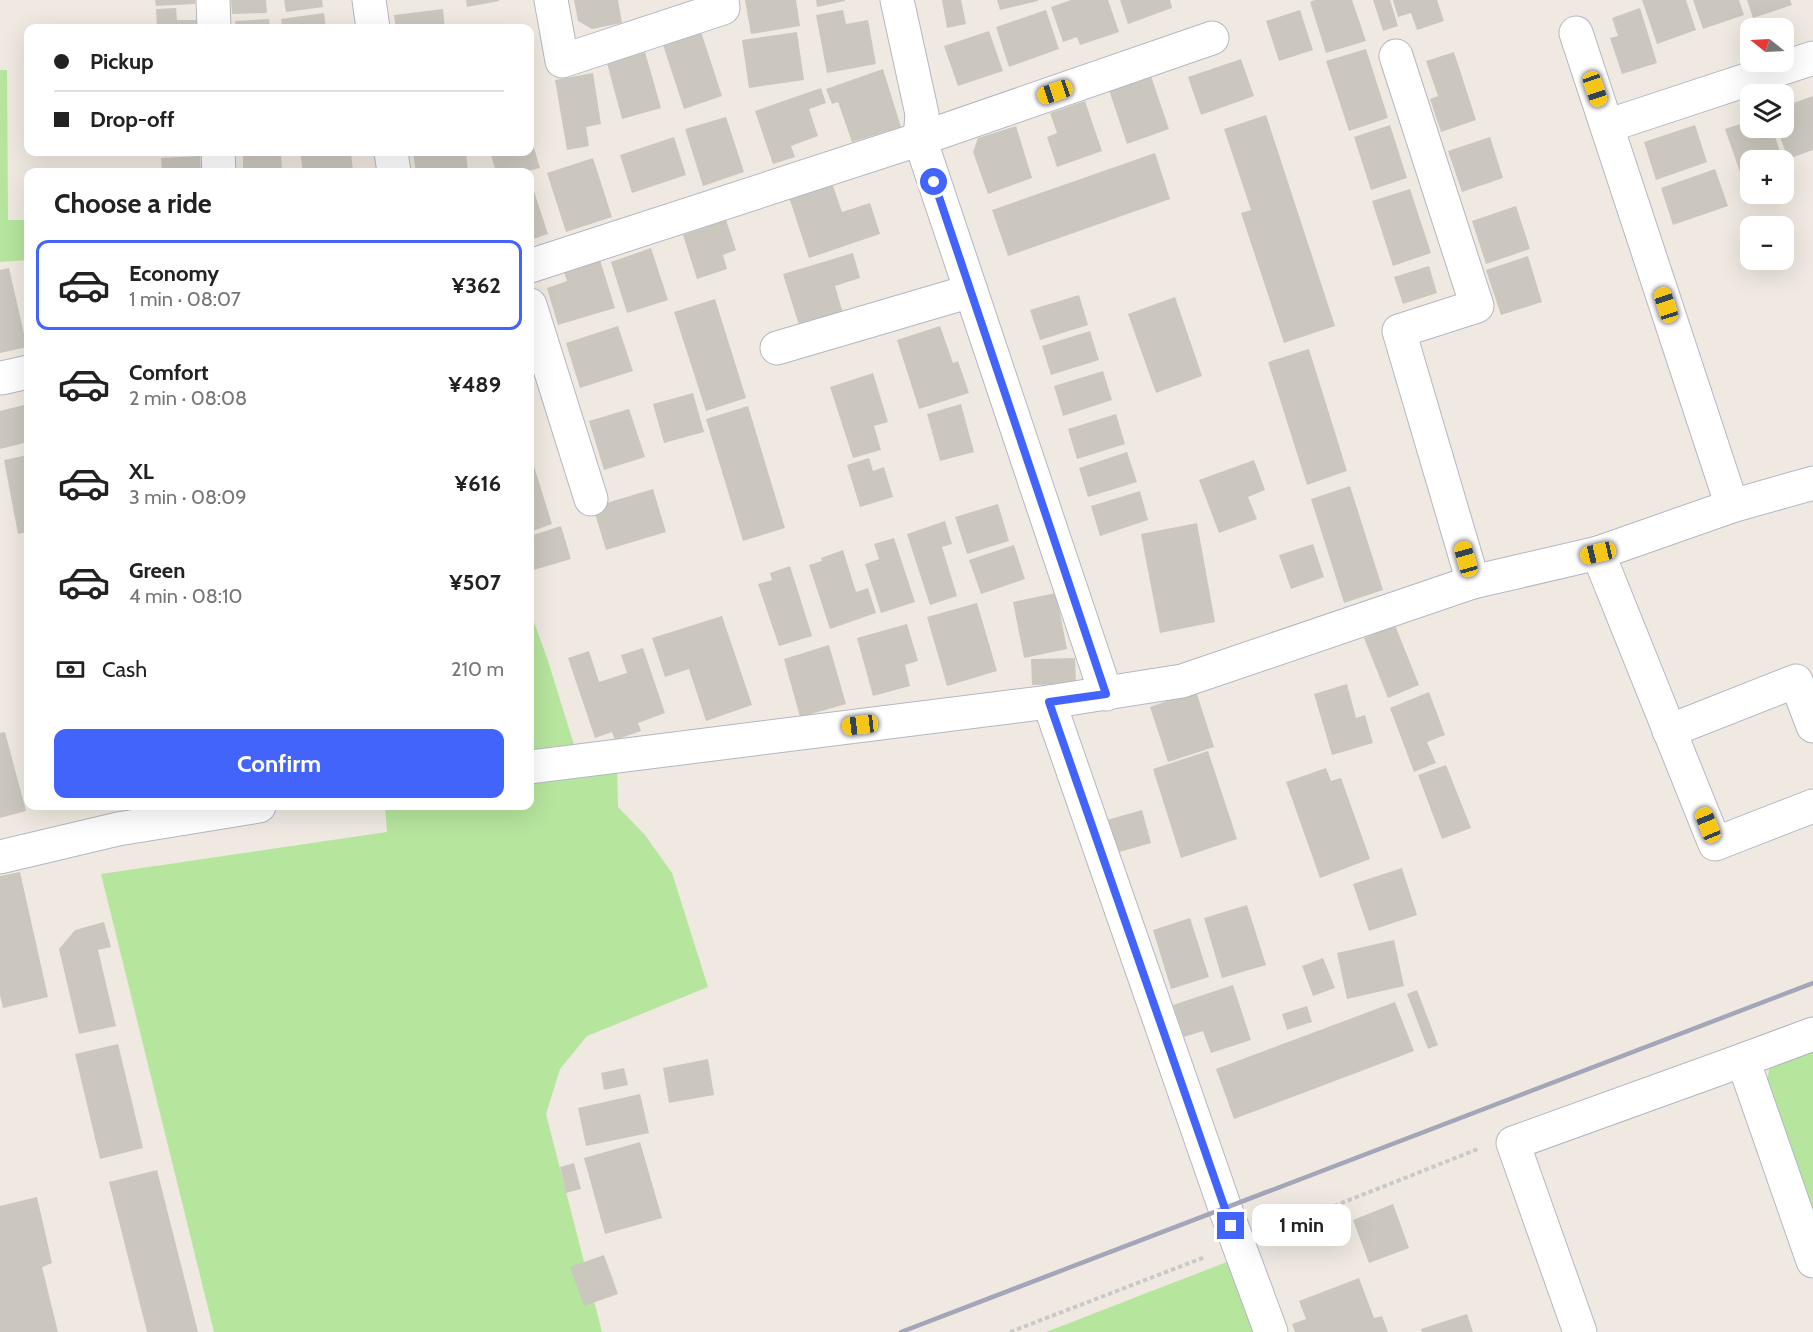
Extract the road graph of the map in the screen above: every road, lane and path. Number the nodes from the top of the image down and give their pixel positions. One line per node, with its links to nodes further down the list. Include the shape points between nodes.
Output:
1 (213, 0): 6 (street)
2 (369, 0): 7 (street)
3 (551, 0): 4 (street, via 562,61 723,8)
4 (722, 0)
5 (897, 0): 13 (street, via 922,114)
6 (214, 24)
7 (372, 24)
8 (1576, 33): 12 (street)
9 (1212, 38): 13 (street)
10 (1396, 56): 22 (street, via 1477,306 1399,331)
11 (1813, 58): 12 (street)
12 (1607, 126): 20 (street)
13 (920, 139): 14 (street); 15 (street)
14 (534, 265)
15 (971, 291): 17 (street); 23 (street)
16 (534, 318): 19 (street)
17 (777, 348)
18 (1813, 483): 20 (street)
19 (591, 499)
20 (1732, 506): 21 (street)
21 (1598, 553): 22 (street); 26 (street)
22 (1473, 582): 23 (street, via 1182,681)
23 (1106, 694): 24 (street)
24 (1049, 702): 27 (street); 34 (street, via 1224,1208)
25 (1813, 726): 26 (street, via 1796,681)
26 (1669, 730): 28 (street, via 1715,844)
27 (534, 766)
28 (1813, 806)
29 (234, 810): 30 (street, via 118,829)
30 (0, 856)
31 (1813, 1034): 32 (street)
32 (1743, 1060): 33 (street); 35 (street, via 1513,1143)
33 (1813, 1261)
34 (1271, 1332)
35 (1580, 1332)

